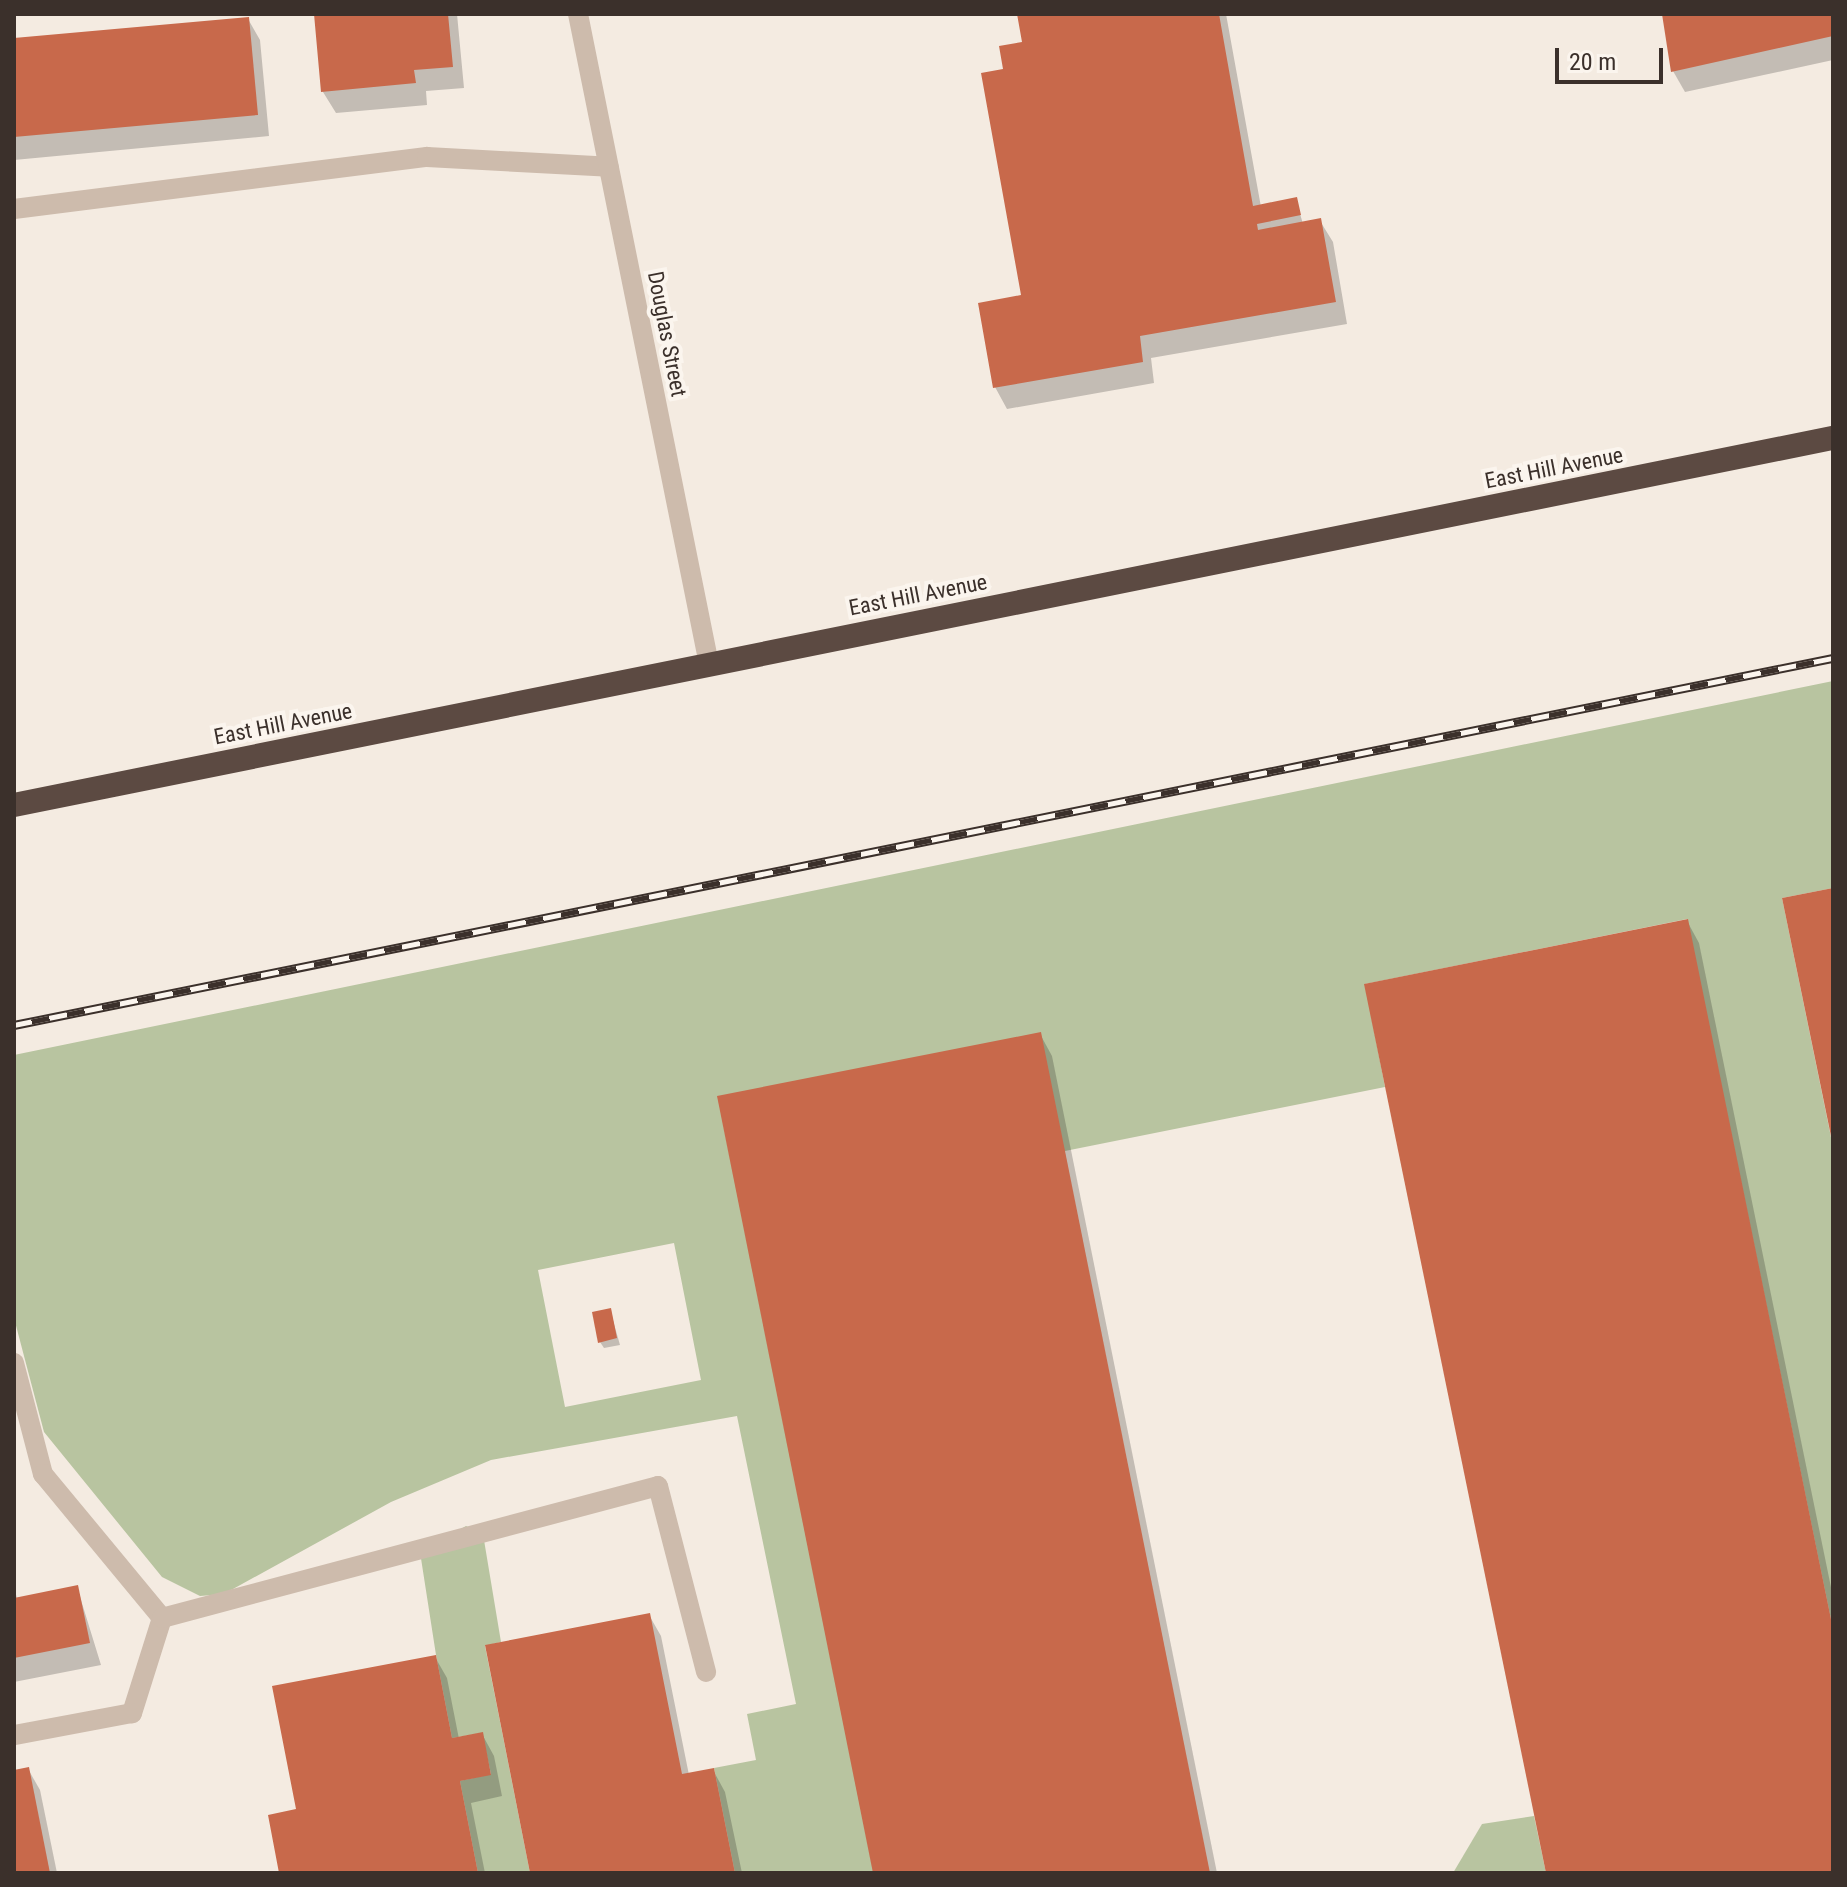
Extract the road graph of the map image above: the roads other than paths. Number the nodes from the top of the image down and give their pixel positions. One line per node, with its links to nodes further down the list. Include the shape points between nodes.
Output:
1 (578, 14): 2 (street, Douglas Street)
2 (609, 167): 3 (street, via 427,157); 5 (street, Douglas Street)
3 (14, 209)
4 (1833, 438): 5 (highway, East Hill Avenue)
5 (709, 664): 6 (highway, East Hill Avenue)
6 (14, 805)
7 (14, 1363): 8 (street, via 43,1474)
8 (162, 1618): 9 (street, via 658,1486); 10 (street, via 132,1713)
9 (706, 1672)
10 (14, 1735)

